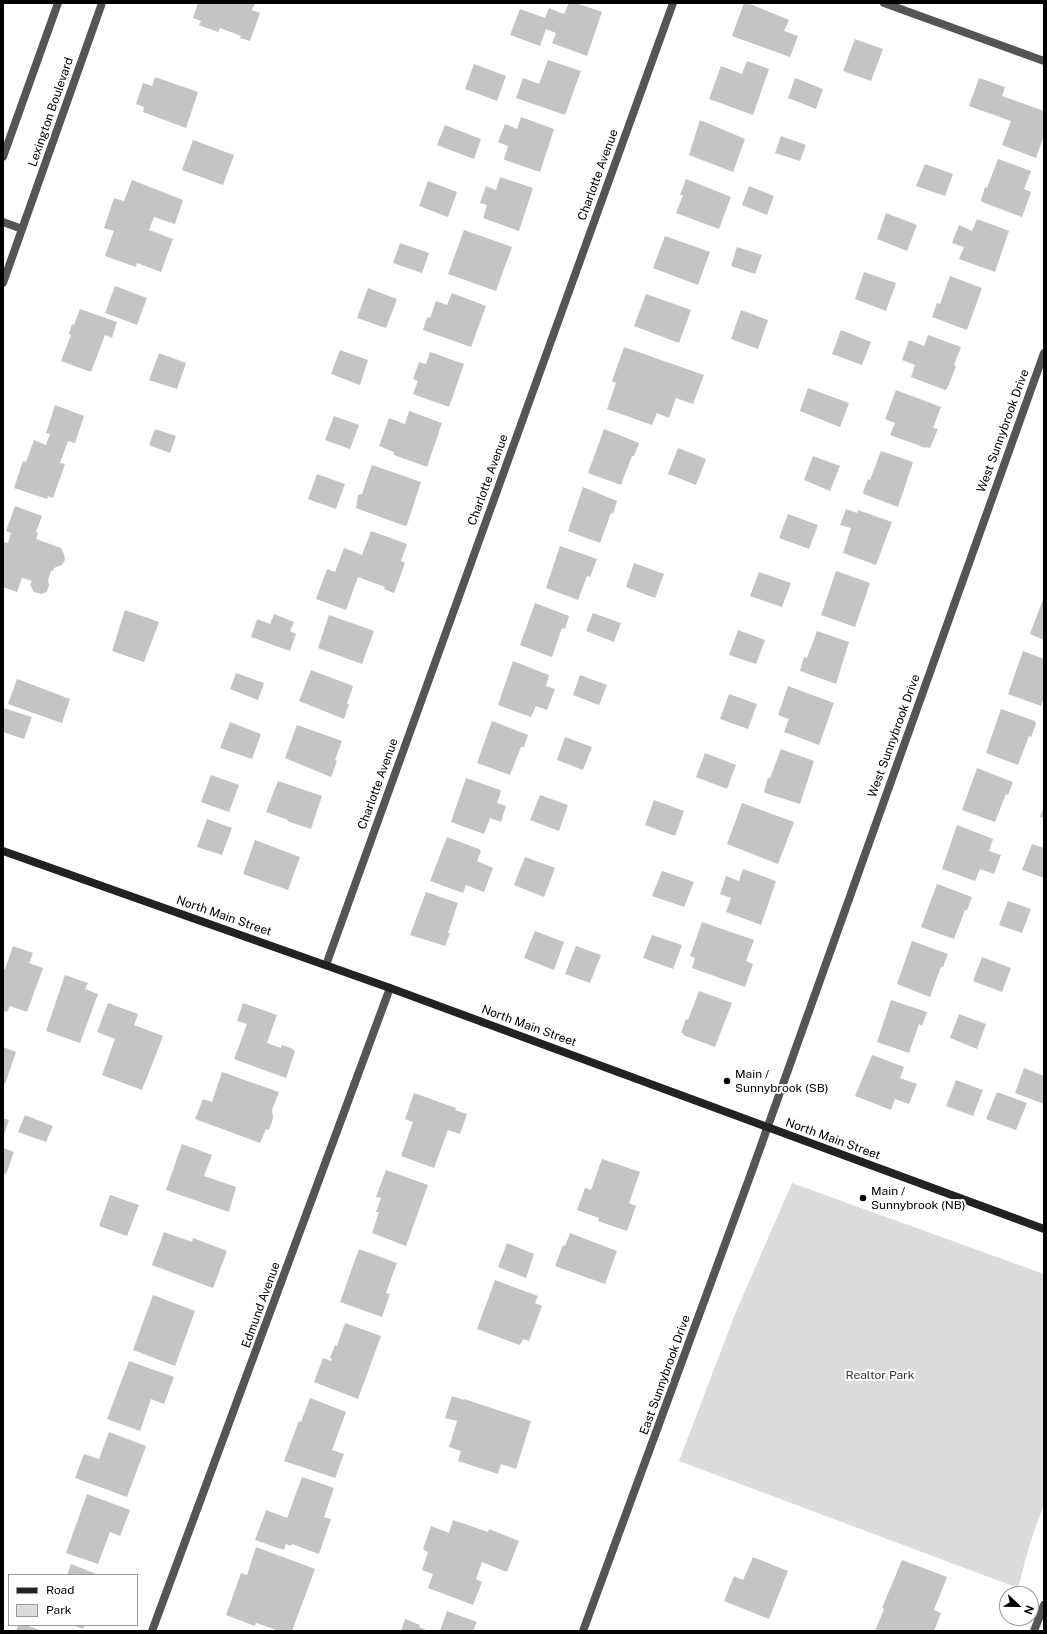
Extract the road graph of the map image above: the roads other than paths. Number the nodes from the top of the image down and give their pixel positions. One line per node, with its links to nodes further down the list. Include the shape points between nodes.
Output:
1 (58, 3): 6 (street)
2 (102, 3): 8 (street, Lexington Boulevard)
3 (673, 3): 12 (street, Charlotte Avenue)
4 (884, 3): 5 (street)
5 (1044, 61)
6 (3, 157)
7 (3, 222): 8 (street)
8 (22, 229): 9 (street, Lexington Boulevard)
9 (3, 283)
10 (1044, 353): 14 (street, West Sunnybrook Drive)
11 (3, 851): 12 (main road, North Main Street)
12 (326, 965): 13 (main road, North Main Street)
13 (390, 988): 14 (main road, North Main Street); 17 (street, Edmund Avenue)
14 (768, 1127): 15 (main road, North Main Street); 18 (street, East Sunnybrook Drive)
15 (1044, 1229)
16 (1044, 1604): 19 (street)
17 (152, 1631)
18 (583, 1631)
19 (1034, 1631)

